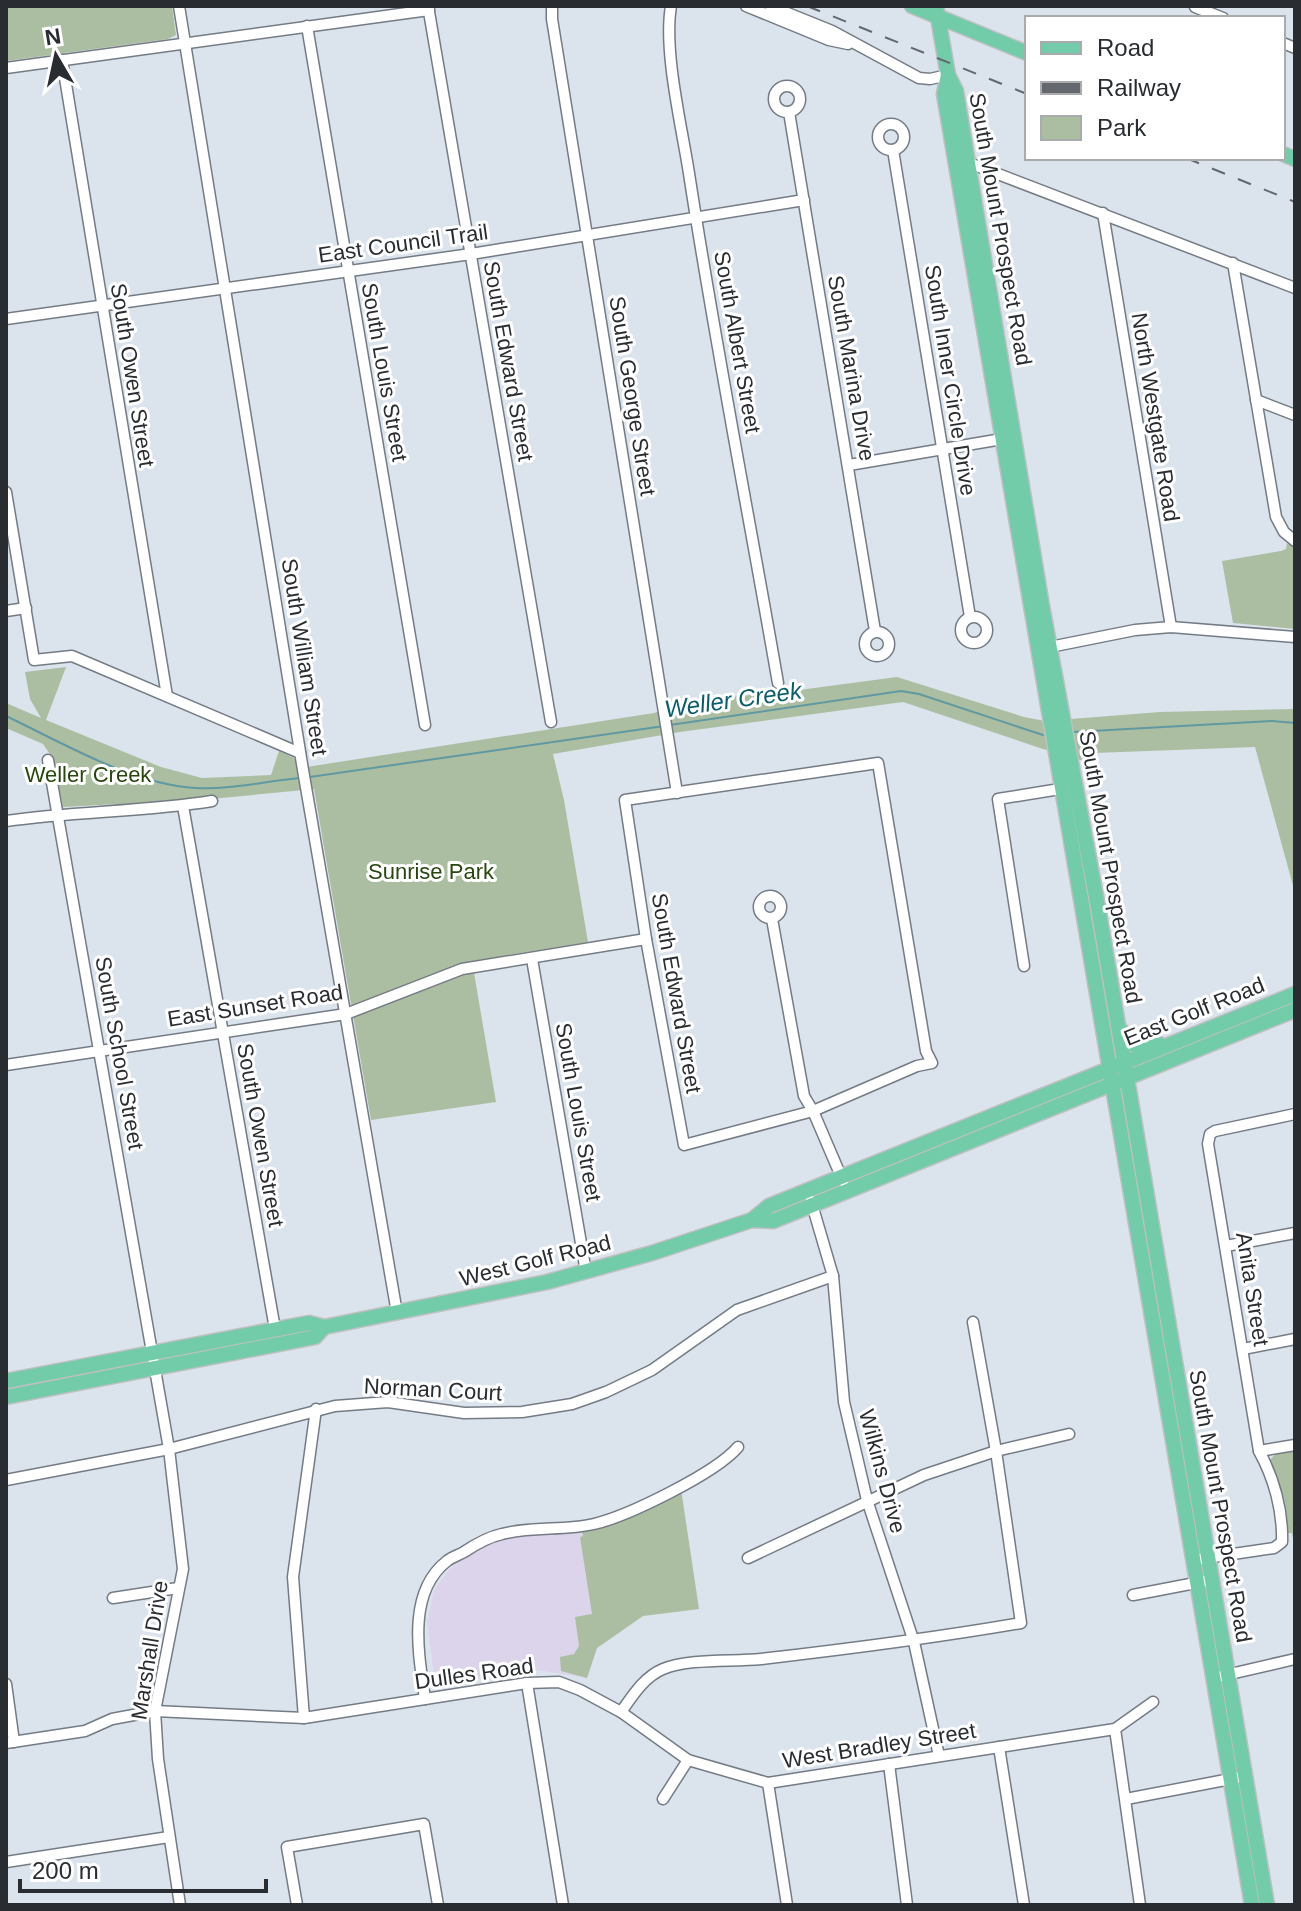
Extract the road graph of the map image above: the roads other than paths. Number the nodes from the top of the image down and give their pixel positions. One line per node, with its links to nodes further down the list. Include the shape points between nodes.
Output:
1 (179, 6): 12 (street, South William Street)
2 (552, 6): 26 (street, South George Street)
3 (671, 6): 25 (street, South Albert Street, via 671,54)
4 (746, 6): 13 (street)
5 (770, 6): 13 (street)
6 (912, 6): 9 (main road)
7 (1195, 6): 10 (street)
8 (428, 8): 11 (street); 27 (street, South Edward Street)
9 (937, 12): 14 (main road); 17 (main road, South Mount Prospect Road)
10 (1218, 16)
11 (307, 26): 12 (street); 29 (street, South Louis Street)
12 (185, 42): 15 (street); 30 (street, South William Street)
13 (862, 48): 18 (street)
14 (1025, 52)
15 (62, 60): 16 (street); 32 (street, South Owen Street)
16 (6, 68)
17 (948, 75): 18 (street); 19 (main road, South Mount Prospect Road); 22 (main road, South Mount Prospect Road, via 956,91)
18 (919, 78): 19 (street)
19 (944, 94): 22 (main road, South Mount Prospect Road)
20 (789, 112): 23 (street, South Marina Drive)
21 (893, 150): 37 (street, South Inner Circle Drive)
22 (963, 161): 24 (street); 36 (main road, South Mount Prospect Road)
23 (804, 200): 25 (street, East Council Trail); 38 (street, South Marina Drive)
24 (1103, 213): 28 (street); 44 (street, North Westgate Road)
25 (696, 218): 26 (street, East Council Trail); 48 (street, South Albert Street)
26 (587, 237): 27 (street, East Council Trail); 55 (street, South George Street)
27 (471, 254): 29 (street, East Council Trail); 50 (street, South Edward Street)
28 (1233, 263): 31 (street); 34 (street)
29 (348, 271): 30 (street, East Council Trail); 51 (street, South Louis Street)
30 (225, 288): 32 (street, East Council Trail); 52 (street, South William Street)
31 (1295, 288)
32 (101, 306): 33 (street, East Council Trail); 49 (street, South Owen Street)
33 (6, 319)
34 (1256, 400): 35 (street); 40 (street, via 1276,517)
35 (1295, 415)
36 (1009, 438): 37 (street); 47 (main road, South Mount Prospect Road)
37 (942, 449): 38 (street); 43 (street, South Inner Circle Drive)
38 (849, 465): 45 (street, South Marina Drive)
39 (6, 492): 41 (street)
40 (1295, 541)
41 (26, 608): 42 (street); 49 (street, via 34,660 72,656)
42 (6, 611)
43 (970, 617)
44 (1171, 627): 46 (street); 47 (street)
45 (875, 631)
46 (1295, 637)
47 (1044, 648): 54 (main road, South Mount Prospect Road)
48 (778, 683)
49 (167, 696): 52 (street)
50 (551, 722)
51 (425, 725)
52 (300, 753): 66 (street, South William Street)
53 (48, 760): 58 (street, South School Street)
54 (1068, 788): 63 (street, via 998,799); 68 (main road, South Mount Prospect Road); 74 (main road, South Mount Prospect Road)
55 (677, 793): 61 (street, South Edward Street, via 625,800); 79 (street, via 878,763 932,1063)
56 (212, 801): 57 (street)
57 (183, 806): 58 (street); 69 (street, South Owen Street)
58 (58, 813): 59 (street); 71 (street, South School Street)
59 (6, 821)
60 (772, 919): 79 (street, via 804,1096)
61 (646, 939): 62 (street, East Sunset Road); 79 (street, South Edward Street, via 684,1145)
62 (532, 959): 66 (street, East Sunset Road, via 462,969); 87 (street, South Louis Street)
63 (1024, 966)
64 (1295, 994): 70 (main road, East Golf Road)
65 (1294, 1010): 67 (street); 75 (main road, East Golf Road)
66 (346, 1014): 69 (street, East Sunset Road); 89 (street, South William Street)
67 (1295, 1017)
68 (1118, 1024): 70 (main road, via 1129,1042 1140,1046); 72 (main road, South Mount Prospect Road)
69 (223, 1031): 71 (street, East Sunset Road); 92 (street, South Owen Street)
70 (1183, 1039): 72 (main road, East Golf Road)
71 (100, 1049): 73 (street, East Sunset Road); 95 (street, South School Street)
72 (1124, 1063): 74 (main road, East Golf Road); 76 (main road, South Mount Prospect Road)
73 (6, 1065)
74 (1109, 1070): 77 (main road, South Mount Prospect Road); 83 (main road, West Golf Road)
75 (1146, 1071): 76 (main road, East Golf Road); 82 (main road, via 1137,1087)
76 (1127, 1079): 77 (main road, East Golf Road); 82 (main road, South Mount Prospect Road)
77 (1111, 1085): 78 (main road, West Golf Road); 81 (main road, South Mount Prospect Road)
78 (1082, 1097): 81 (main road, via 1101,1100); 83 (main road, West Golf Road)
79 (813, 1111): 83 (street)
80 (1295, 1114): 86 (street, Anita Street, via 1210,1134)
81 (1117, 1116): 108 (main road, South Mount Prospect Road)
82 (1138, 1149): 108 (main road, South Mount Prospect Road)
83 (845, 1185): 84 (main road, West Golf Road)
84 (810, 1199): 87 (main road, West Golf Road, via 769,1206 752,1220); 88 (street, Wilkins Drive)
85 (1295, 1233): 86 (street)
86 (1226, 1246): 94 (street, Anita Street)
87 (586, 1272): 89 (main road, West Golf Road)
88 (833, 1276): 98 (street, Norman Court, via 737,1310 652,1370 572,1404 507,1413 388,1402); 106 (street, Wilkins Drive, via 844,1402)
89 (397, 1313): 91 (main road, West Golf Road)
90 (973, 1322): 103 (street)
91 (324, 1327): 92 (main road, West Golf Road, via 309,1323); 95 (main road, West Golf Road, via 315,1337)
92 (275, 1329): 95 (main road, West Golf Road)
93 (1295, 1339): 94 (street)
94 (1243, 1349): 104 (street, Anita Street)
95 (152, 1361): 96 (main road, West Golf Road); 97 (main road, West Golf Road); 102 (street, Marshall Drive)
96 (6, 1381)
97 (6, 1397)
98 (316, 1409): 102 (street, Norman Court); 122 (street, via 293,1577)
99 (1069, 1434): 103 (street)
100 (1295, 1445): 104 (street)
101 (738, 1447): 118 (street, via 729,1458 656,1500 594,1524 503,1533 446,1561 421,1603 419,1653)
102 (169, 1449): 105 (street, Norman Court); 110 (street, Marshall Drive, via 183,1569)
103 (996, 1451): 106 (street); 113 (street, via 1021,1623)
104 (1259, 1451): 108 (street, Anita Street, via 1272,1474 1282,1542 1274,1548)
105 (6, 1480)
106 (867, 1500): 107 (street); 113 (street, Wilkins Drive)
107 (748, 1558)
108 (1200, 1559): 109 (main road, South Mount Prospect Road)
109 (1204, 1581): 111 (street); 115 (main road, South Mount Prospect Road)
110 (178, 1588): 112 (street); 120 (street, Marshall Drive)
111 (1133, 1595)
112 (113, 1598)
113 (914, 1642): 121 (street, via 674,1666 639,1686); 126 (street, Wilkins Drive)
114 (1295, 1659): 115 (street)
115 (1220, 1676): 129 (main road, South Mount Prospect Road); 130 (main road, South Mount Prospect Road)
116 (527, 1683): 118 (street, Dulles Road); 121 (street, Dulles Road, via 559,1682); 139 (street)
117 (6, 1684): 124 (street)
118 (425, 1699): 122 (street, Dulles Road)
119 (1153, 1702): 123 (street, West Bradley Street)
120 (155, 1711): 122 (street, Dulles Road); 124 (street, Dulles Road, via 112,1719 85,1731); 134 (street, Marshall Drive)
121 (621, 1712): 127 (street, West Bradley Street)
122 (304, 1718)
123 (1115, 1729): 125 (street, West Bradley Street); 133 (street)
124 (10, 1742)
125 (999, 1747): 126 (street, West Bradley Street); 142 (street)
126 (939, 1756): 128 (street, West Bradley Street)
127 (688, 1760): 131 (street, West Bradley Street); 132 (street)
128 (889, 1764): 131 (street, West Bradley Street); 141 (street)
129 (1246, 1776): 130 (street); 145 (main road, South Mount Prospect Road)
130 (1230, 1779): 133 (street); 144 (main road, South Mount Prospect Road)
131 (768, 1783): 140 (street)
132 (663, 1799)
133 (1126, 1799): 143 (street)
134 (169, 1837): 135 (street); 136 (street, Marshall Drive)
135 (6, 1862)
136 (180, 1905)
137 (297, 1905): 138 (street, via 287,1847 424,1824)
138 (438, 1905)
139 (563, 1905)
140 (787, 1905)
141 (907, 1905)
142 (1024, 1905)
143 (1140, 1905)
144 (1252, 1905)
145 (1267, 1905)

